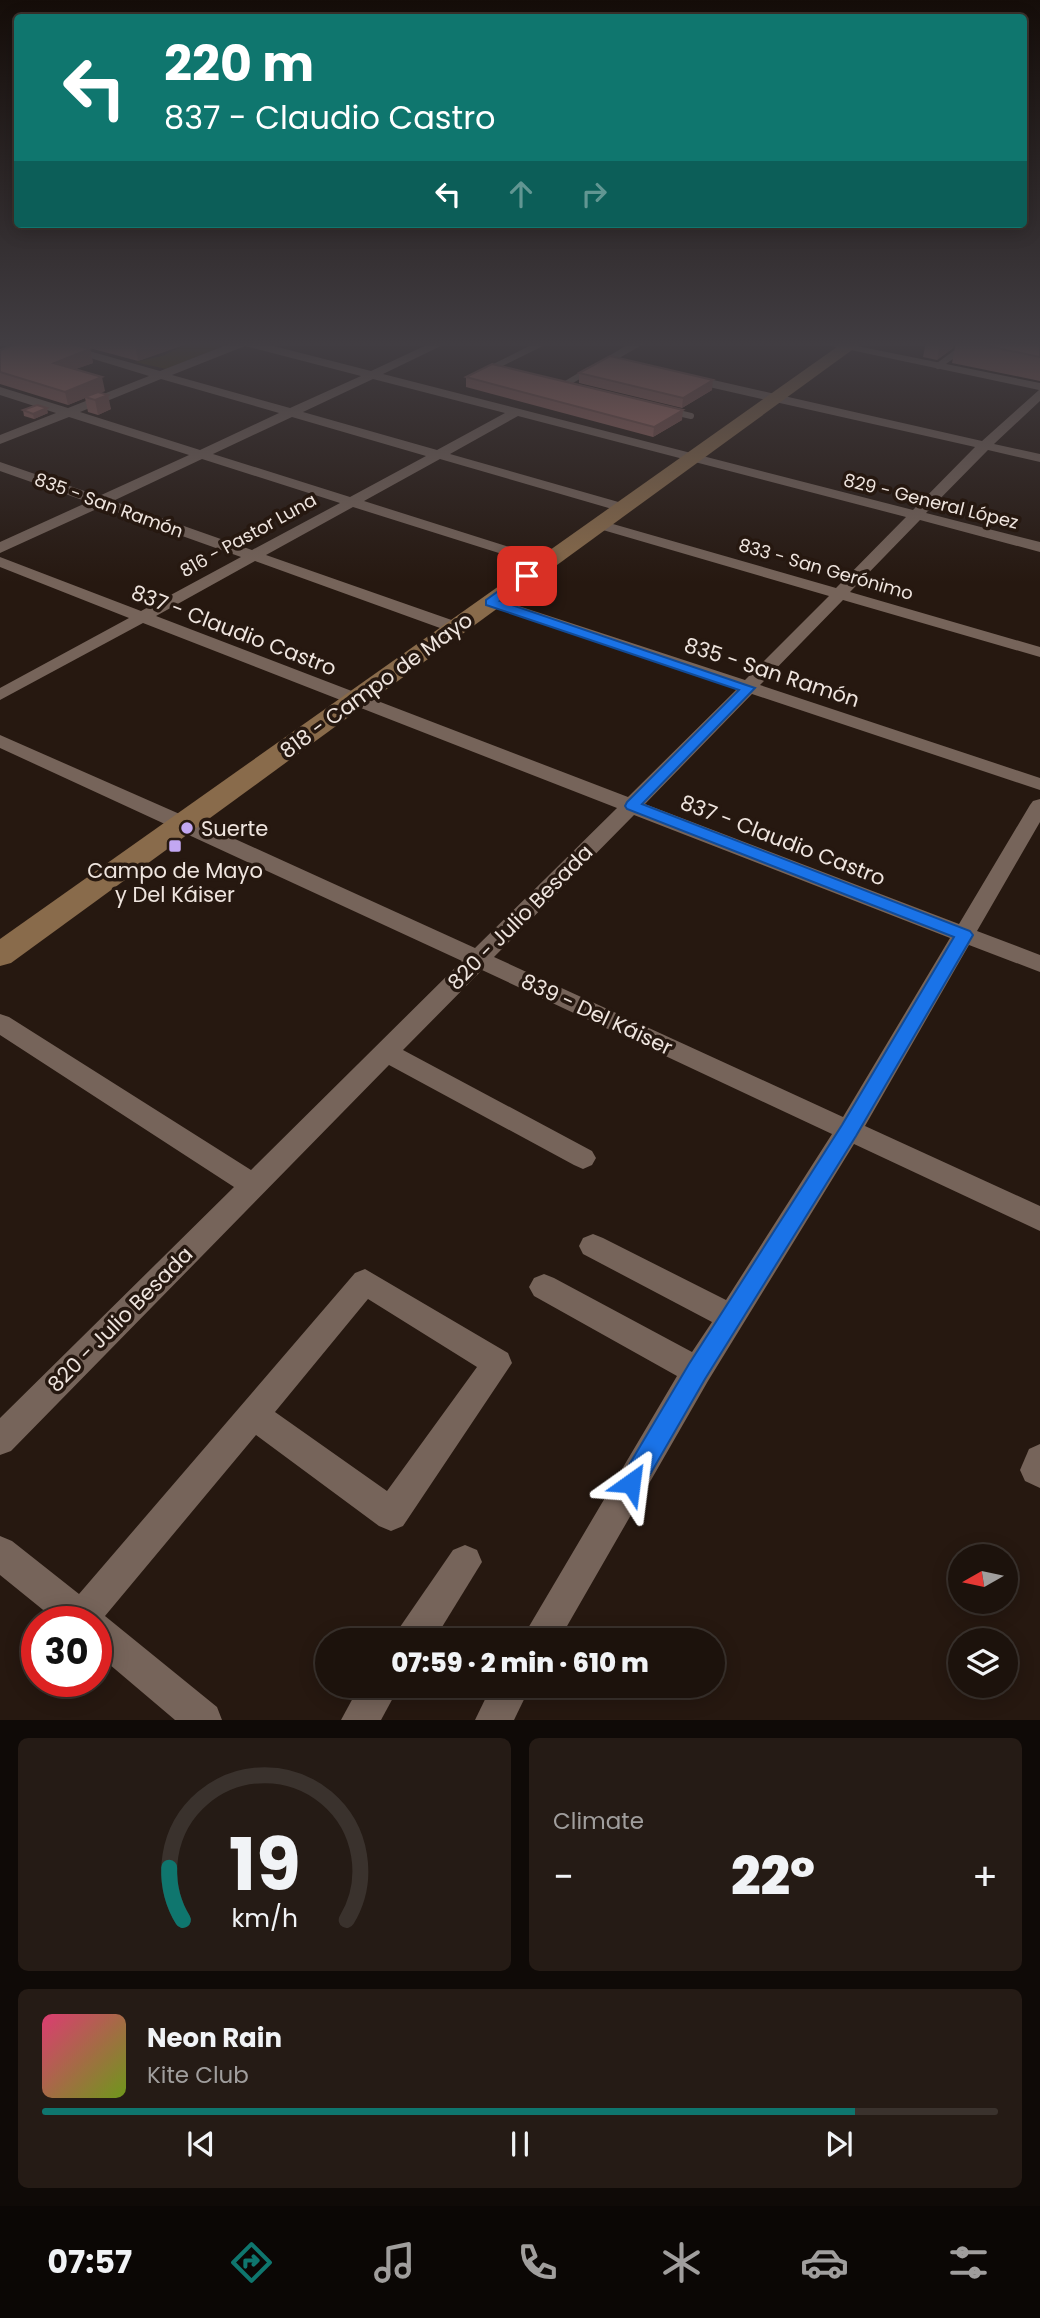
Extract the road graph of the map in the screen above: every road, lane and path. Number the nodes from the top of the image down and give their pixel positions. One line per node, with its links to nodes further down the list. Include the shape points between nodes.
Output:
1 (44, 422): 10 (street)
2 (101, 422): 12 (street)
3 (269, 422): 12 (street)
4 (326, 422): 13 (street)
5 (496, 422): 13 (street, 816 - Pastor Luna)
6 (554, 422): 15 (street, 829 - General López)
7 (743, 422): 15 (street, 818 - Campo de Mayo)
8 (879, 422): 11 (street)
9 (1010, 422): 11 (street, 820 - Julio Besada)
10 (0, 440)
11 (985, 446): 14 (street); 20 (street, 820 - Julio Besada)
12 (199, 454): 17 (street); 18 (street)
13 (435, 454): 18 (street, 816 - Pastor Luna); 19 (street)
14 (1040, 458)
15 (692, 459): 19 (street, 818 - Campo de Mayo); 20 (street, 829 - General López)
16 (0, 466): 17 (street, 835 - San Ramón)
17 (100, 502): 23 (street); 24 (street, 835 - San Ramón)
18 (348, 502): 24 (street, 816 - Pastor Luna); 26 (street)
19 (624, 508): 21 (street, 818 - Campo de Mayo)
20 (918, 515): 22 (street, 829 - General López); 27 (street, 820 - Julio Besada)
21 (601, 525): 26 (street, 818 - Campo de Mayo); 27 (street, 833 - San Gerónimo)
22 (1040, 547)
23 (0, 548)
24 (252, 556): 29 (street, 816 - Pastor Luna); 30 (street, 835 - San Ramón)
25 (0, 562): 29 (street, 837 - Claudio Castro)
26 (545, 563): 28 (street, 818 - Campo de Mayo)
27 (840, 593): 31 (street, 833 - San Gerónimo); 32 (street, 820 - Julio Besada)
28 (491, 602): 30 (street, 818 - Campo de Mayo); 32 (street, 835 - San Ramón)
29 (138, 617): 33 (street, 816 - Pastor Luna); 34 (street, 837 - Claudio Castro)
30 (457, 628): 34 (street, 818 - Campo de Mayo)
31 (1040, 652)
32 (748, 688): 36 (street, 835 - San Ramón); 38 (street, 820 - Julio Besada)
33 (0, 695)
34 (354, 701): 38 (street, 837 - Claudio Castro); 39 (street, 818 - Campo de Mayo)
35 (0, 741): 39 (street, 839 - Del Káiser)
36 (1040, 784)
37 (1040, 805): 40 (street)
38 (632, 806): 40 (street, 837 - Claudio Castro); 42 (street, 820 - Julio Besada)
39 (184, 823): 41 (street, 818 - Campo de Mayo); 42 (street, 839 - Del Káiser)
40 (964, 935): 43 (street, 837 - Claudio Castro); 46 (street)
41 (0, 955)
42 (478, 959): 45 (street, 820 - Julio Besada); 46 (street, 839 - Del Káiser)
43 (1040, 964)
44 (0, 1023): 48 (street)
45 (386, 1052): 47 (street); 48 (street, 820 - Julio Besada)
46 (849, 1130): 49 (street, 839 - Del Káiser); 52 (street)
47 (583, 1158)
48 (253, 1185): 55 (street, 820 - Julio Besada)
49 (1040, 1219)
50 (593, 1246): 52 (street)
51 (544, 1287): 53 (street)
52 (731, 1317): 53 (street)
53 (697, 1371): 63 (street)
54 (252, 1414): 54 (street, via 365,1282 497,1363 391,1514); 61 (street)
55 (0, 1440)
56 (1040, 1460): 57 (street, via 1036,1470)
57 (1040, 1472)
58 (0, 1553): 60 (street)
59 (465, 1562): 62 (street)
60 (67, 1606)
61 (101, 1606)
62 (421, 1628)
63 (546, 1628)
64 (112, 1643): 67 (street)
65 (373, 1698): 68 (street)
66 (505, 1698): 69 (street)
67 (204, 1720)
68 (359, 1720)
69 (492, 1720)

